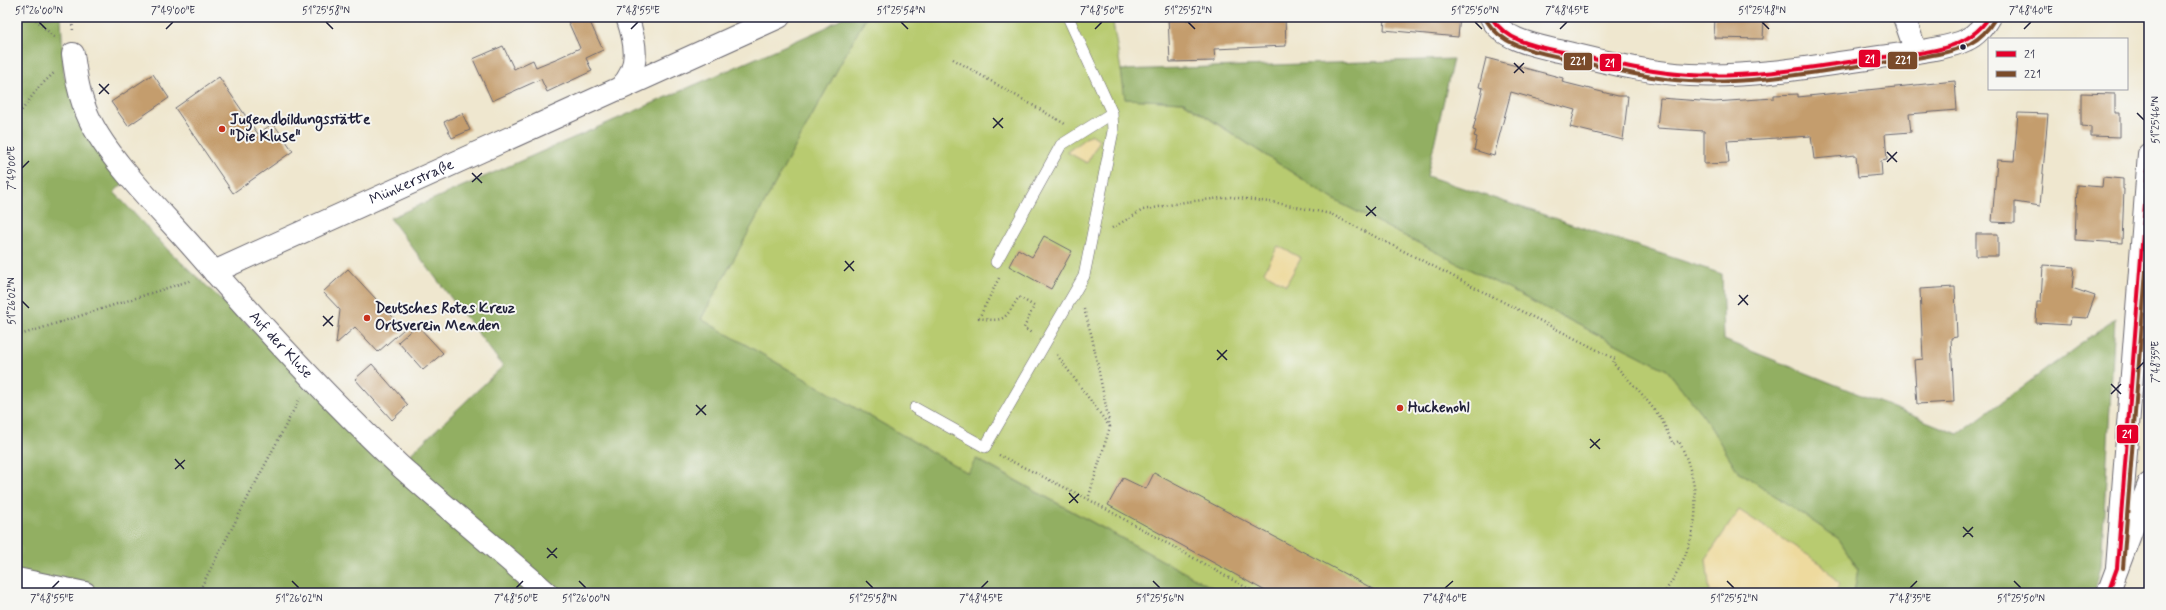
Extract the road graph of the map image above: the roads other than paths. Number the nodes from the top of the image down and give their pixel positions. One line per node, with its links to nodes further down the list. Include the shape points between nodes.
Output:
1 (627, 17): 9 (street, via 635,58 633,71 628,80)
2 (779, 17): 9 (street, Münkerstraße)
3 (1068, 17): 10 (lane)
4 (1904, 17): 7 (street)
5 (1989, 17): 7 (street, via 1976,34 1964,41)
6 (1494, 21): 7 (street, via 1503,32 1549,48 1620,66 1690,75 1780,70)
7 (1916, 52)
8 (73, 54): 13 (street, Auf der Kluse, via 79,93 89,119 111,153)
9 (615, 91): 13 (street, Münkerstraße)
10 (1112, 113): 12 (lane, via 1062,145); 14 (lane, via 1113,131 1084,276 985,447)
11 (2149, 154): 16 (street)
12 (996, 262)
13 (214, 272): 19 (street, Auf der Kluse, via 310,377 400,465)
14 (914, 408)
15 (2149, 484): 16 (street)
16 (2117, 568): 20 (street)
17 (17, 579): 18 (street)
18 (85, 593)
19 (546, 593)
20 (2108, 593)

